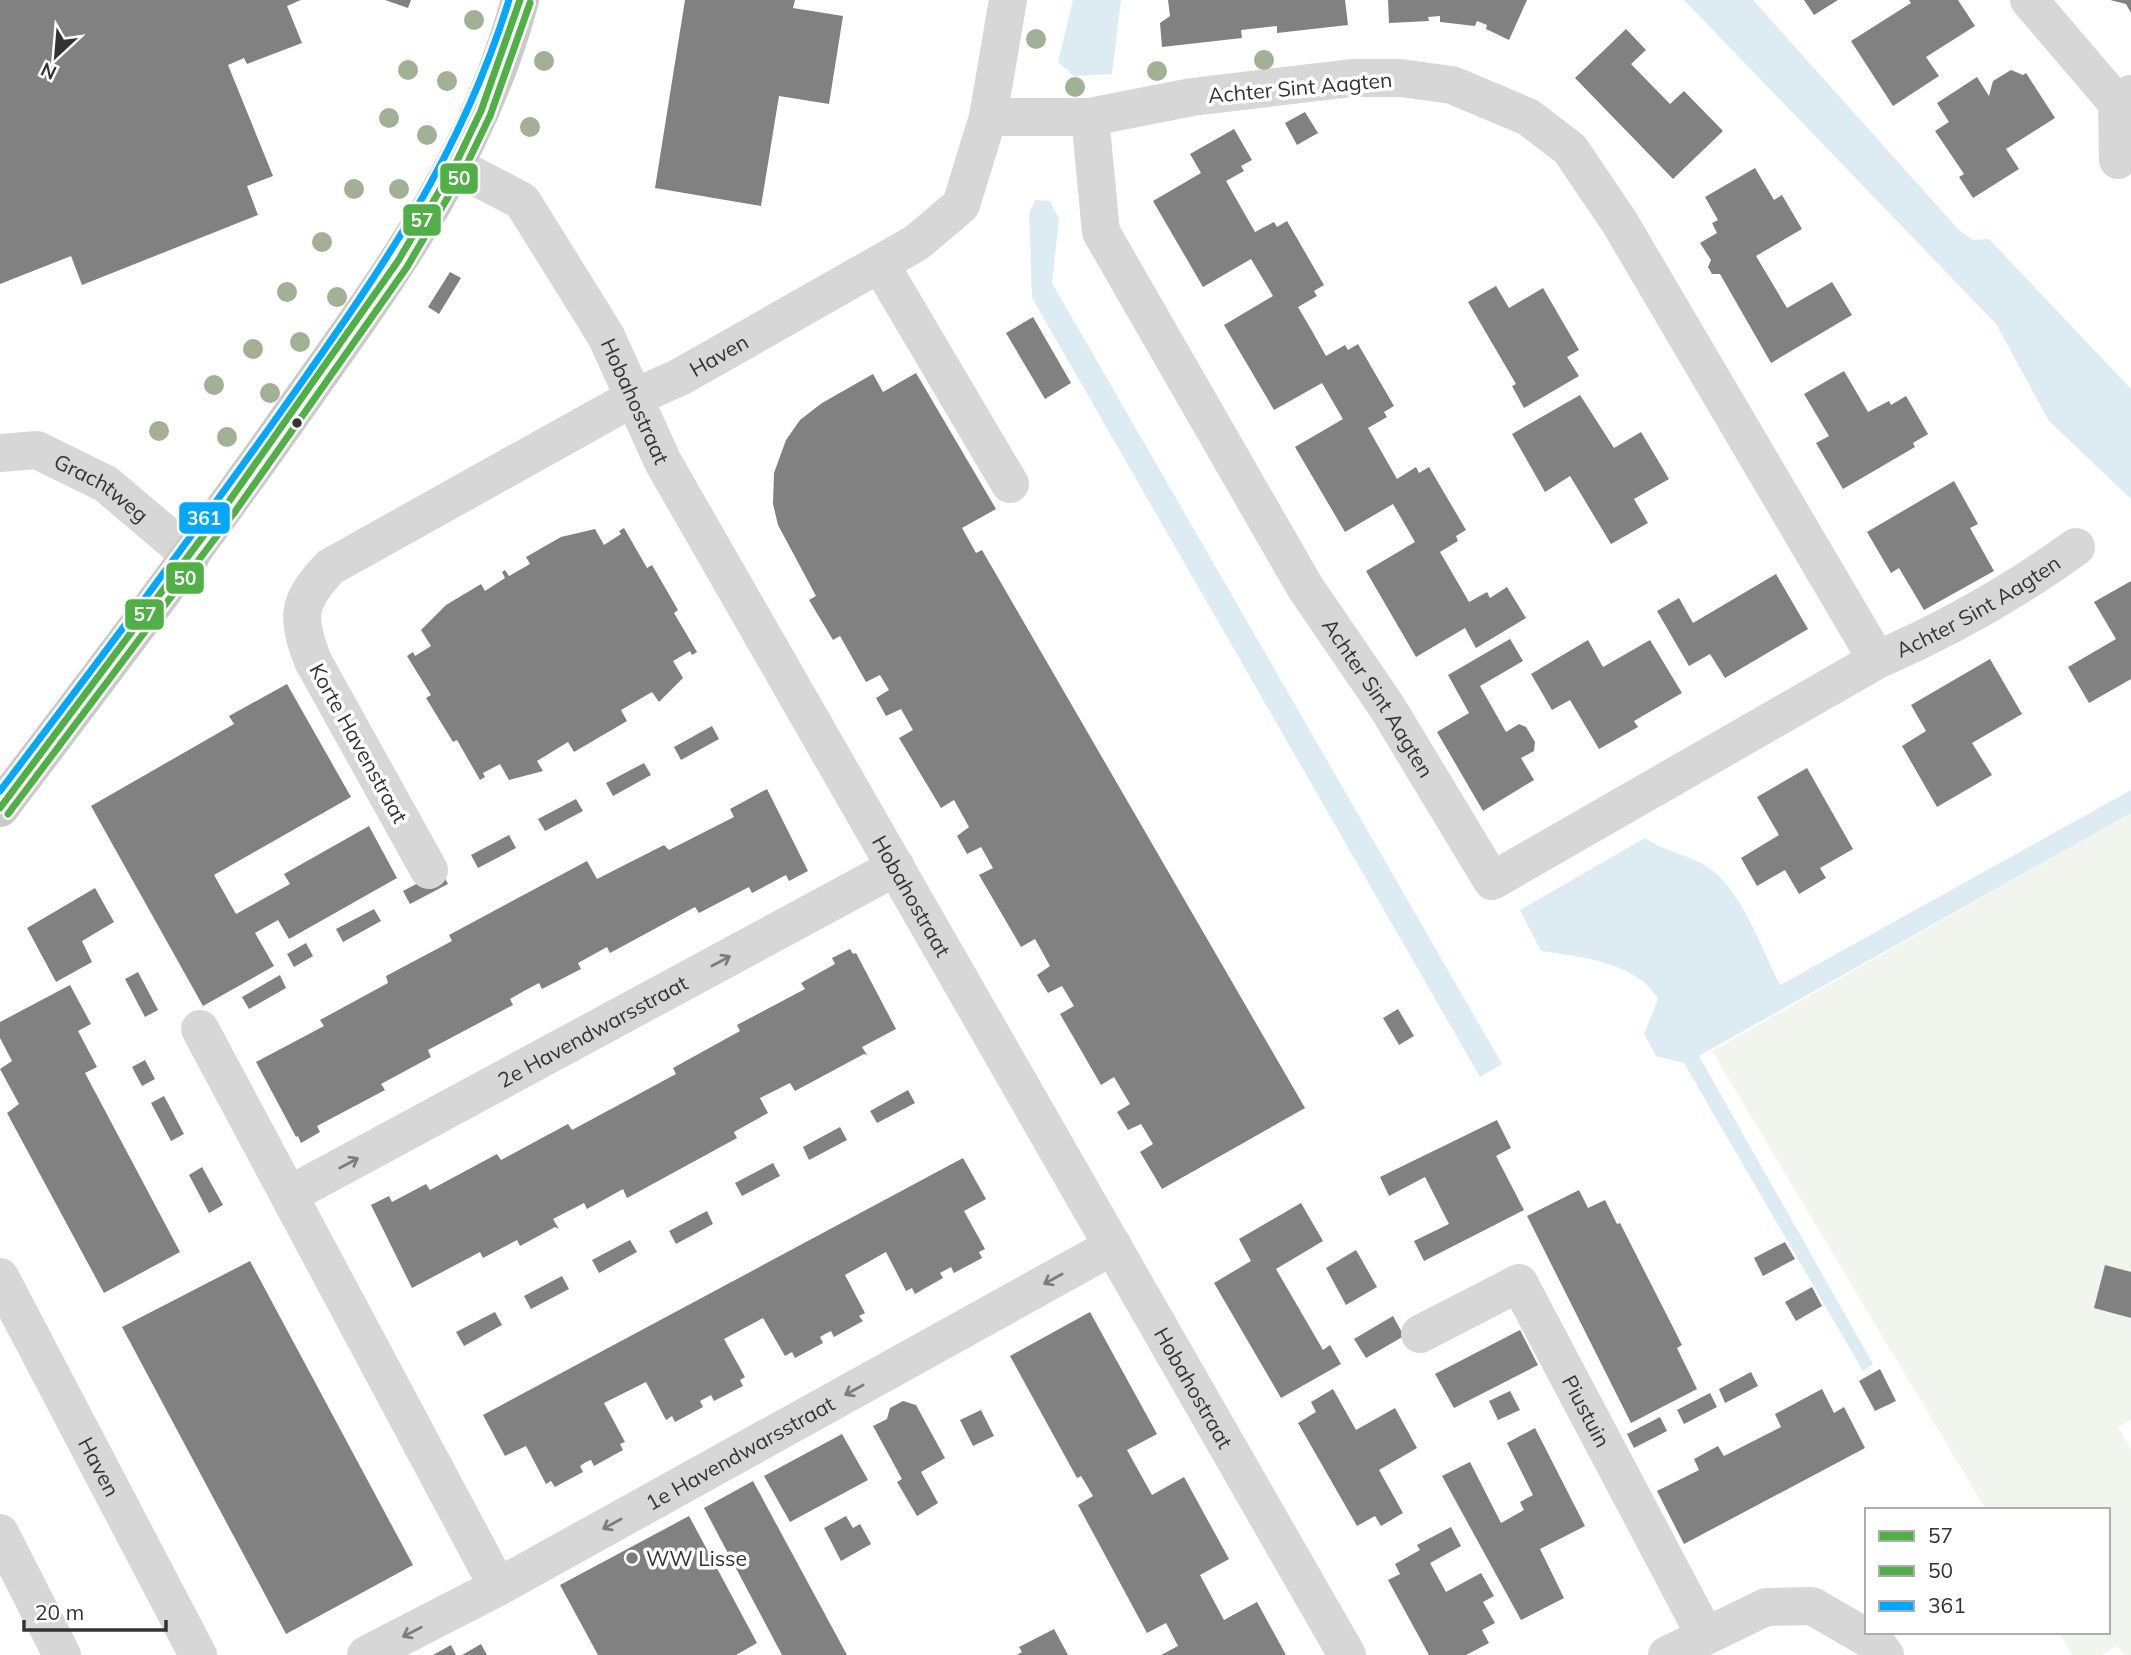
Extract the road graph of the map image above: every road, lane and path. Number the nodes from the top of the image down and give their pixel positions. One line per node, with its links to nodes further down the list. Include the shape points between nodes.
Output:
1 (520, 0): 8 (main road, via 469,142)
2 (1008, 0): 5 (street, Haven)
3 (2029, 0): 4 (street)
4 (2124, 99): 7 (street)
5 (988, 117): 6 (street, Achter Sint Aagten); 9 (street, Haven, via 961,205 916,243)
6 (1090, 117): 16 (street, Achter Sint Aagten, via 1192,97 1352,78 1400,78 1451,85 1528,117 1570,149 1620,223); 16 (street, Achter Sint Aagten, via 1101,232 1305,587 1387,707 1492,881)
7 (2118, 160)
8 (455, 166): 10 (street, Hobahostraat, via 522,201 606,336); 14 (main road, via 405,254)
9 (880, 264): 10 (street, Haven, via 680,377); 12 (street)
10 (633, 398): 15 (street, Haven, via 330,567 308,590); 18 (street, Hobahostraat, via 663,462)
11 (0, 453): 14 (street, Grachtweg, via 37,450 106,484)
12 (1010, 484)
13 (2076, 547): 16 (street, Achter Sint Aagten, via 2031,580)
14 (191, 556): 17 (main road)
15 (301, 612): 19 (street, Korte Havenstraat, via 313,661)
16 (1877, 660)
17 (0, 808)
18 (896, 867): 21 (street, 2e Havendwarsstraat, one-way to 18); 22 (street, Hobahostraat)
19 (429, 870)
20 (200, 1029): 21 (street)
21 (289, 1195): 26 (street)
22 (1113, 1246): 26 (street, 1e Havendwarsstraat, one-way to 26); 31 (street, Hobahostraat)
23 (0, 1277): 29 (street, Haven)
24 (1420, 1334): 27 (street, Piustuin, via 1519,1283)
25 (0, 1532): 28 (street)
26 (498, 1587): 30 (street, 1e Havendwarsstraat, one-way to 30)
27 (1705, 1635): 32 (street); 33 (street, via 1766,1607 1812,1606 1876,1643)
28 (62, 1655)
29 (198, 1655)
30 (366, 1655)
31 (1347, 1655)
32 (1667, 1655)
33 (1885, 1655)

